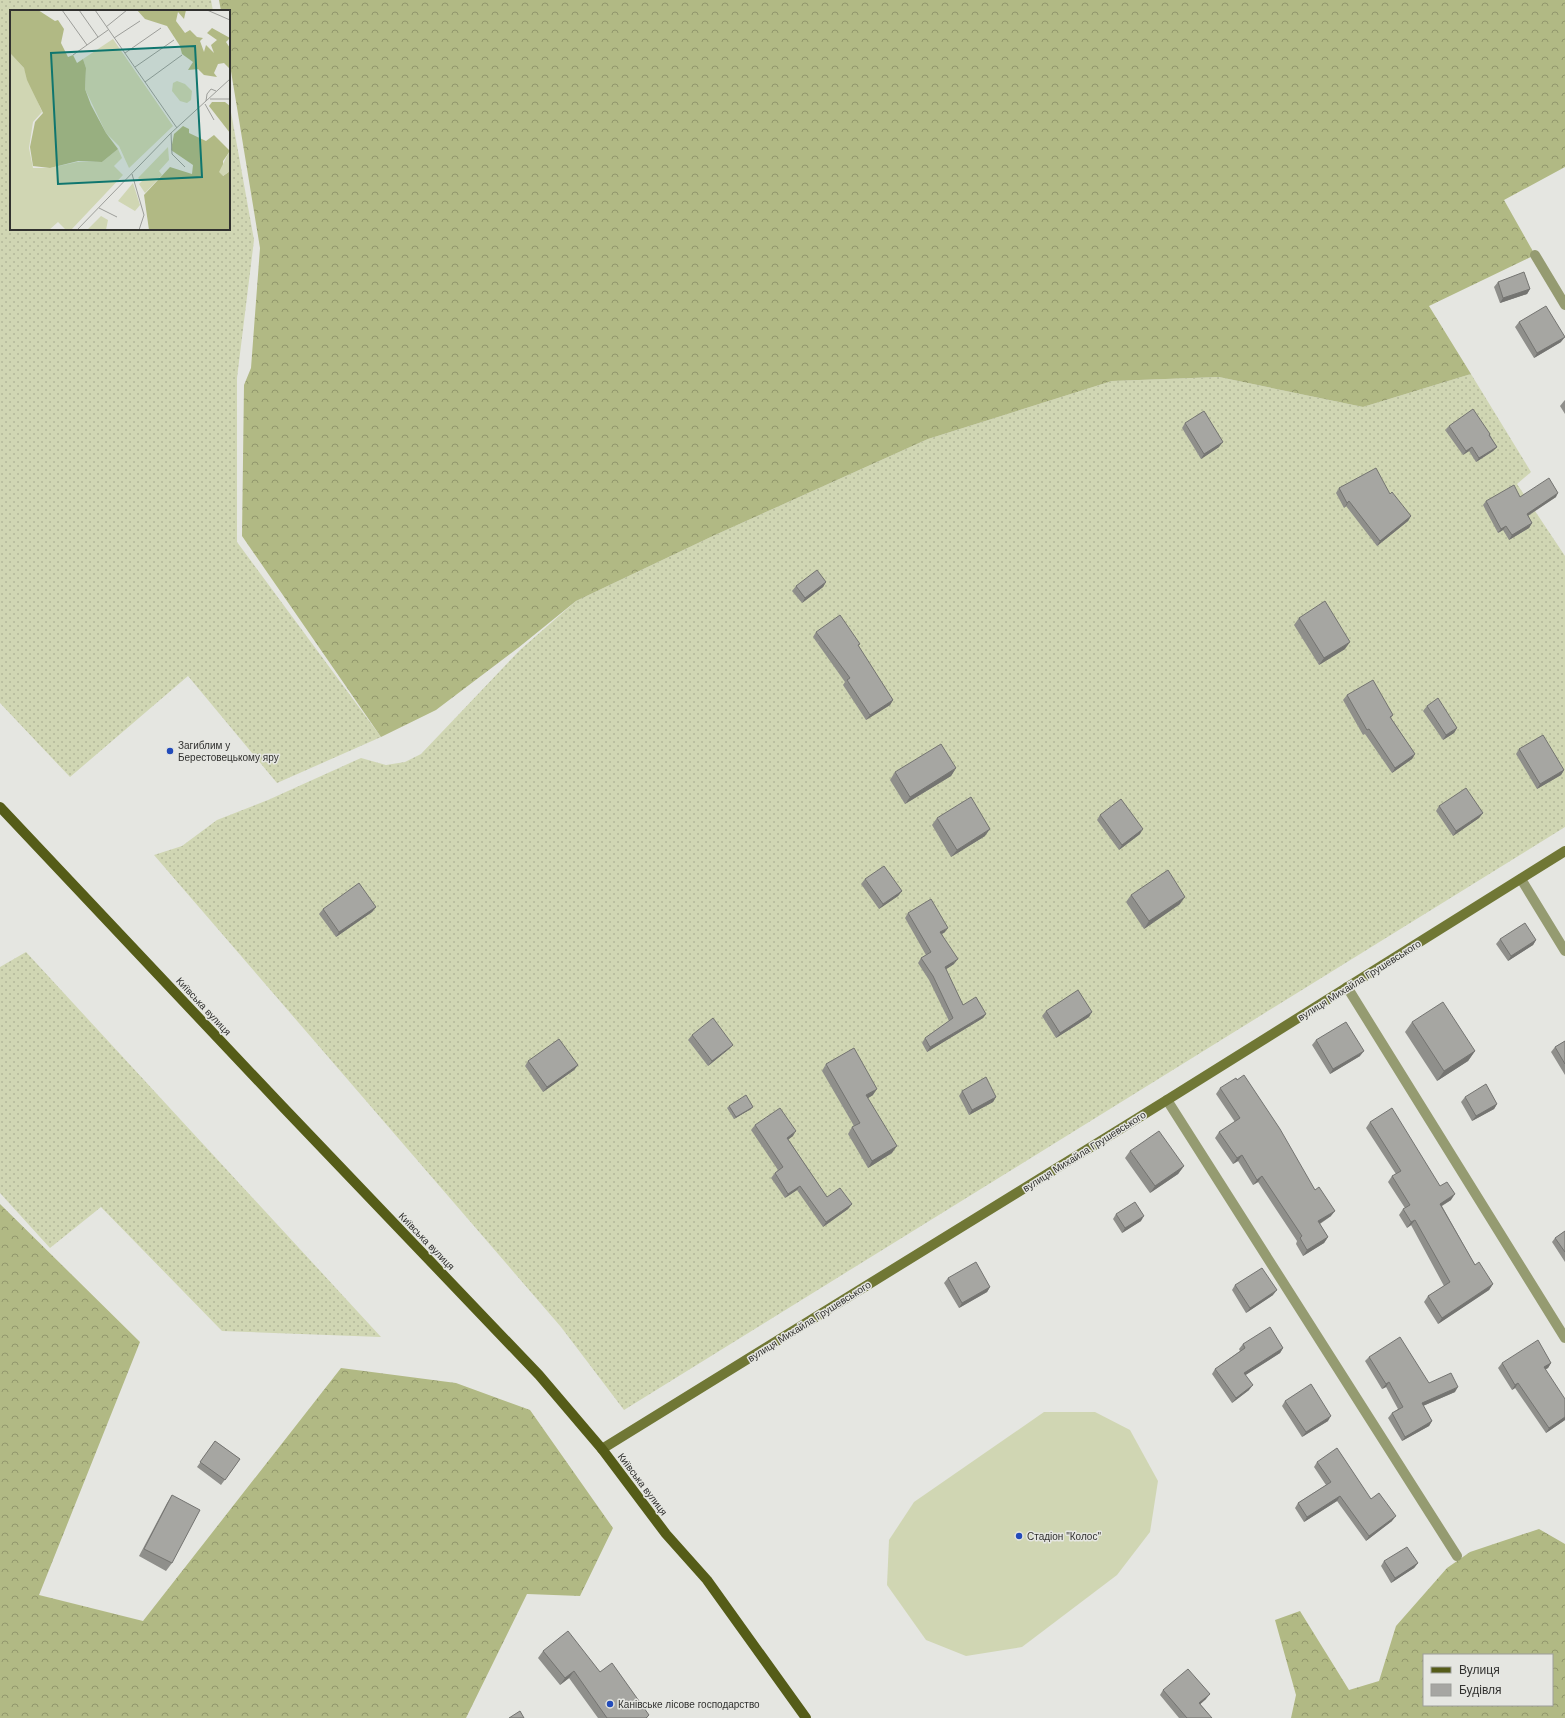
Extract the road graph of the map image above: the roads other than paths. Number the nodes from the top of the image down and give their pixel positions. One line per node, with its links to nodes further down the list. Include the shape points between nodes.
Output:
1 (1535, 255): 2 (street)
2 (1565, 305)
3 (0, 807): 10 (main road, Київська вулиця, via 539,1375)
4 (1565, 851): 5 (street, вулиця Михайла Грушевського)
5 (1521, 879): 6 (street); 7 (street, вулиця Михайла Грушевського)
6 (1565, 951)
7 (1347, 987): 8 (street, вулиця Михайла Грушевського); 9 (street)
8 (1167, 1100): 10 (street, вулиця Михайла Грушевського); 11 (street)
9 (1565, 1338)
10 (602, 1450): 12 (main road, Київська вулиця, via 666,1534 707,1580)
11 (1457, 1556)
12 (806, 1718)

